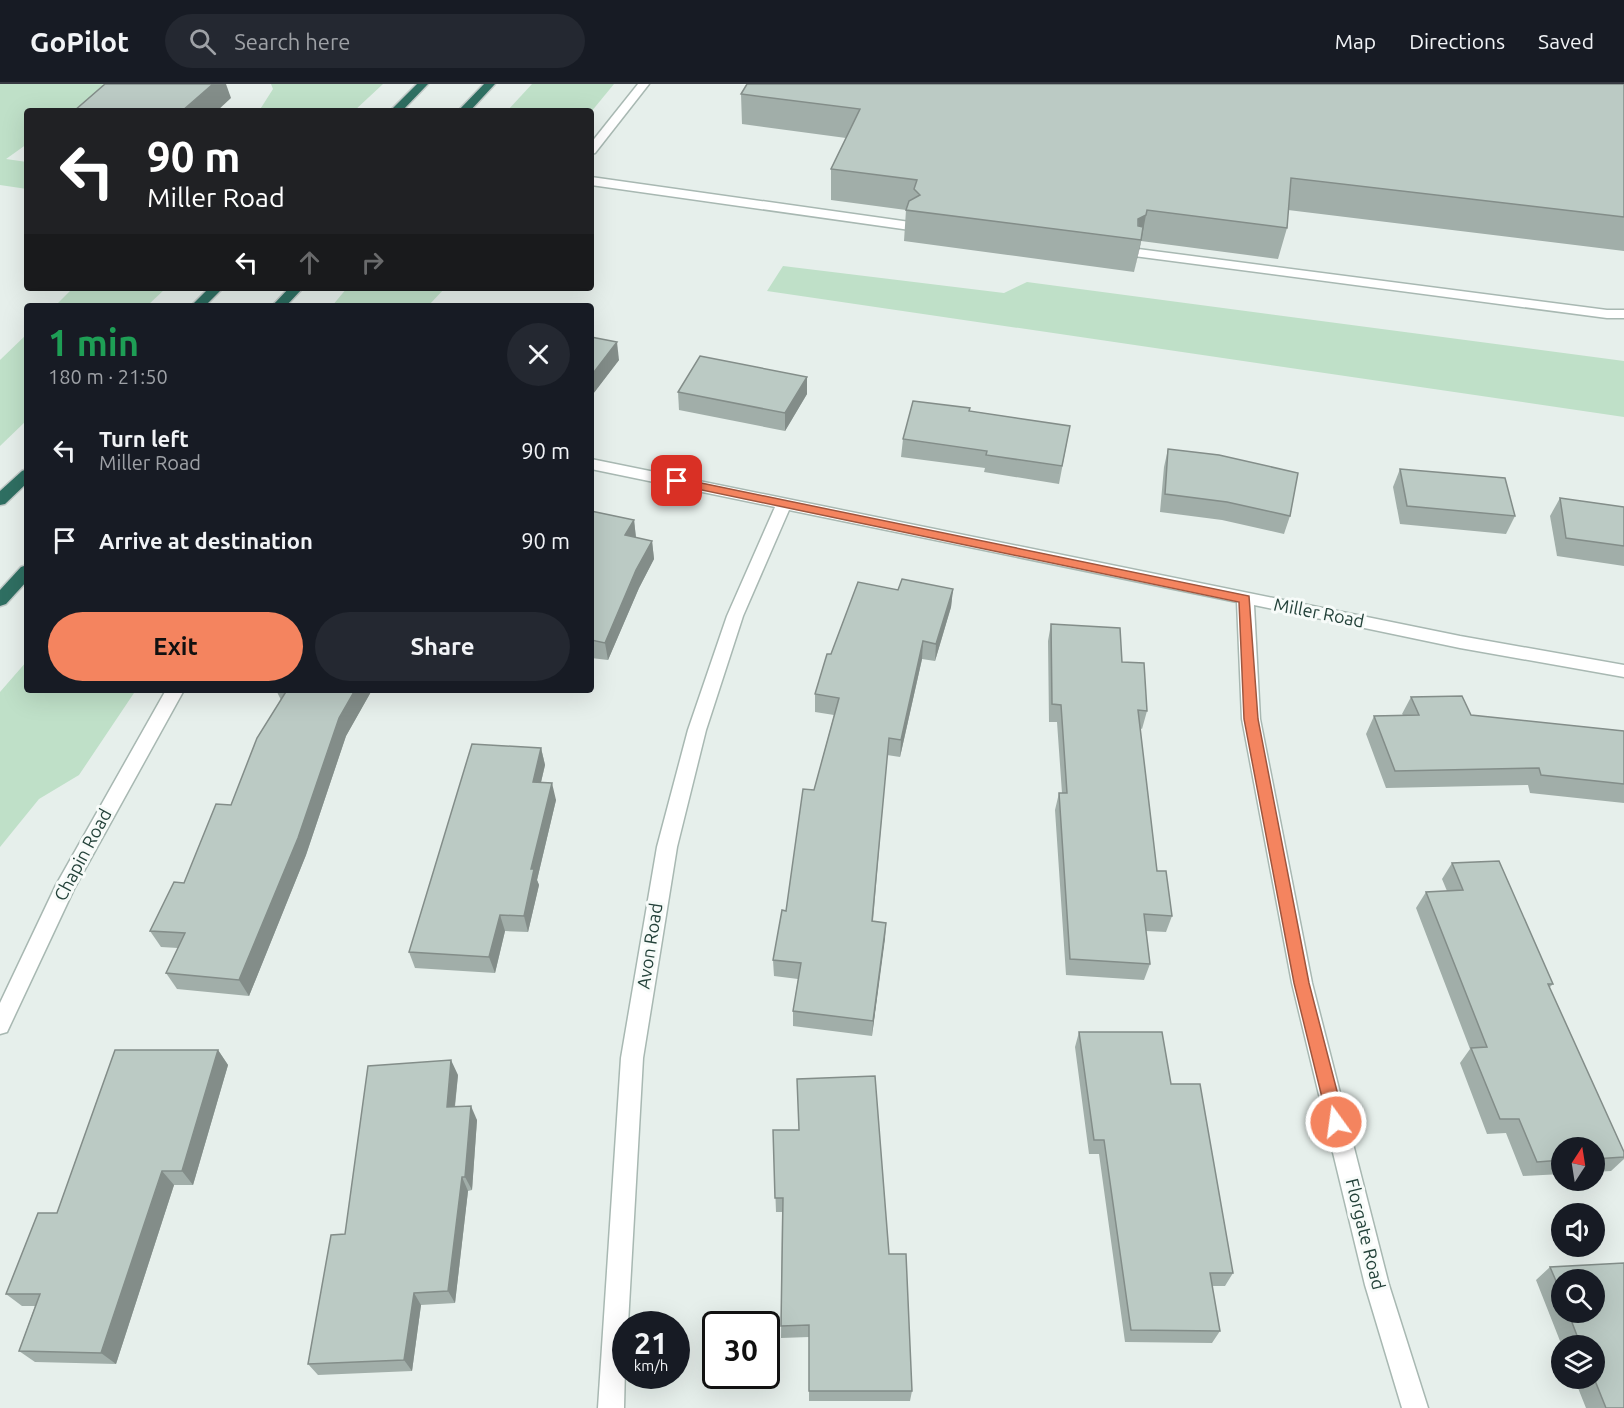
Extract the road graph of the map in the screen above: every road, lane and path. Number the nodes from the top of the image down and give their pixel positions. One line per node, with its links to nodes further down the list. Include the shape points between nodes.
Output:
1 (423, 84): 4 (highway)
2 (490, 84): 5 (highway)
3 (644, 84): 6 (street)
4 (399, 108)
5 (467, 108)
6 (594, 147)
7 (594, 181): 8 (street)
8 (910, 226)
9 (1138, 253): 14 (street)
10 (213, 291): 12 (highway)
11 (293, 291): 13 (highway)
12 (201, 303)
13 (282, 303)
14 (1624, 314)
15 (594, 465): 18 (street, Miller Road)
16 (24, 477): 17 (highway)
17 (0, 500)
18 (784, 504): 20 (street, Miller Road); 25 (street, Avon Road, via 735,616 697,730 667,848 632,1058)
19 (24, 574): 21 (highway)
20 (1245, 599): 22 (street, Miller Road); 26 (street, Florgate Road, via 1251,719 1302,983 1377,1285)
21 (0, 600)
22 (1624, 671)
23 (173, 693): 24 (street, Chapin Road, via 66,885)
24 (0, 1025)
25 (611, 1408)
26 (1414, 1408)

